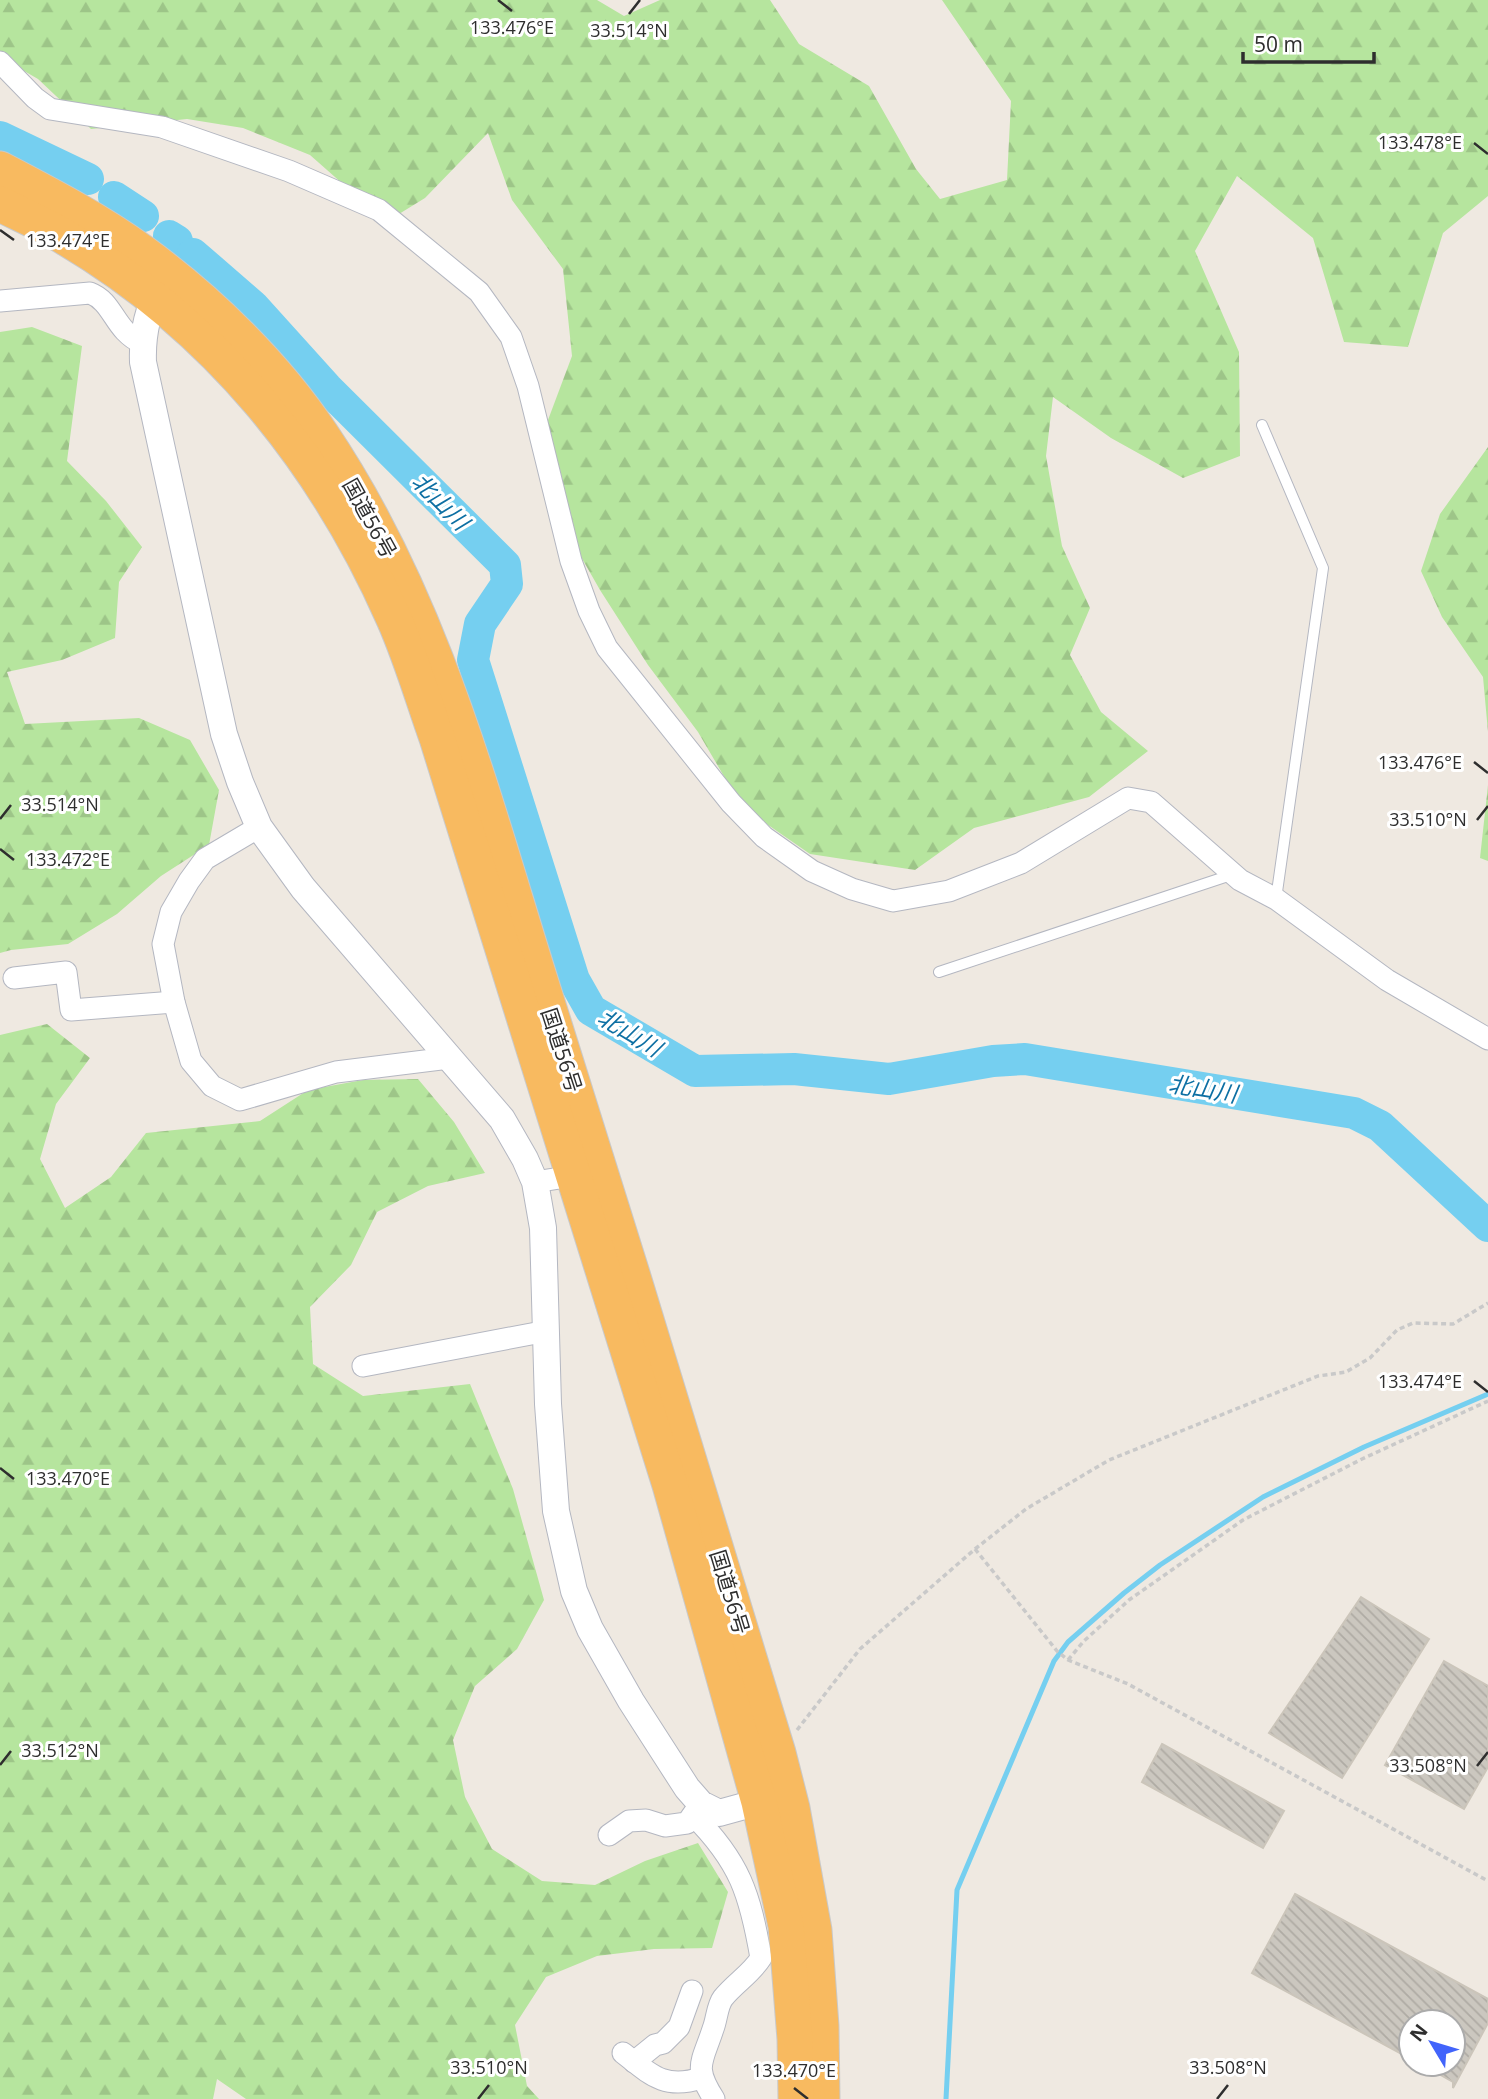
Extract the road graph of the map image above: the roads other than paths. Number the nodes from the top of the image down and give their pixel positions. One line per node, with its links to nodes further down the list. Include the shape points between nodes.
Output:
1 (0, 62): 9 (street, via 34,99 50,109 162,127 289,171 379,210 479,292 510,337 528,386 570,561 607,648 731,803 764,837 813,871 893,901 949,891 1021,863 1128,798 1151,802)
2 (0, 169): 4 (highway, 国道56号, via 139,250)
3 (0, 204): 4 (highway, 国道56号, via 65,237 121,274)
4 (160, 285): 6 (street); 16 (highway, 国道56号, via 234,330 320,430 370,510 416,605 463,736)
5 (0, 301): 6 (street, via 90,292 102,299 124,332)
6 (142, 342): 8 (street, via 224,734)
7 (1262, 425): 10 (lane, via 1323,568)
8 (259, 827): 13 (street, via 205,859 171,912 163,944); 15 (street, via 303,887)
9 (1234, 874): 10 (street); 11 (lane)
10 (1276, 899): 14 (street, via 1387,980)
11 (939, 972)
12 (14, 978): 13 (street, via 66,972 71,1010)
13 (174, 1002): 15 (street, via 191,1061 212,1086 240,1100 336,1072)
14 (1488, 1039)
15 (449, 1058): 17 (street, via 502,1119)
16 (585, 1170): 17 (street); 20 (highway, 国道56号); 27 (highway, 国道56号, via 778,1753 814,1930)
17 (535, 1182): 18 (street, via 543,1228)
18 (547, 1331): 19 (street); 21 (street, via 556,1511 574,1591 590,1629)
19 (363, 1366)
20 (759, 1802): 21 (street, via 719,1813); 26 (highway, 国道56号, via 786,1926)
21 (697, 1810): 22 (street, via 687,1823 665,1826 646,1819 628,1821); 24 (street, via 739,1874 754,1917 761,1958 721,2000 702,2053)
22 (609, 1835)
23 (692, 1991): 24 (street, via 679,2027 663,2043 629,2057 665,2082)
24 (701, 2078): 25 (street)
25 (714, 2099)
26 (796, 2099)
27 (822, 2099)

